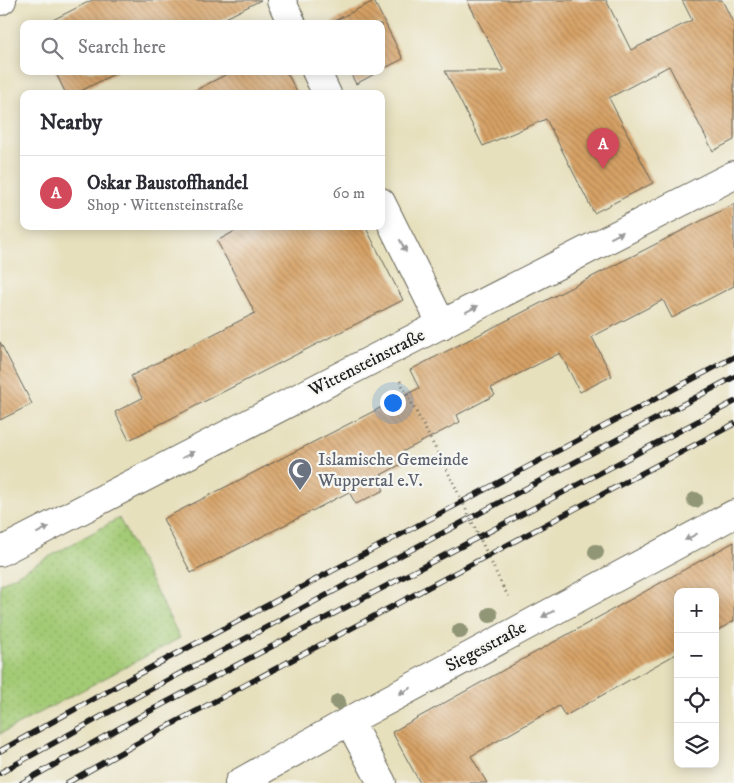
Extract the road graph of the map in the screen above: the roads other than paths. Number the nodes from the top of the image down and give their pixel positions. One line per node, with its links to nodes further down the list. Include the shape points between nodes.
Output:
1 (280, 0): 2 (street)
2 (290, 20)
3 (318, 75): 4 (street)
4 (325, 90)
5 (734, 175): 7 (street, Wittensteinstraße, one-way to 5)
6 (385, 210): 7 (street, one-way to 7)
7 (442, 325): 9 (street, Wittensteinstraße, one-way to 7)
8 (734, 514): 10 (street, Siegesstraße, one-way to 10)
9 (1, 549)
10 (349, 721): 11 (street, Siegesstraße); 12 (street)
11 (239, 783)
12 (382, 783)

